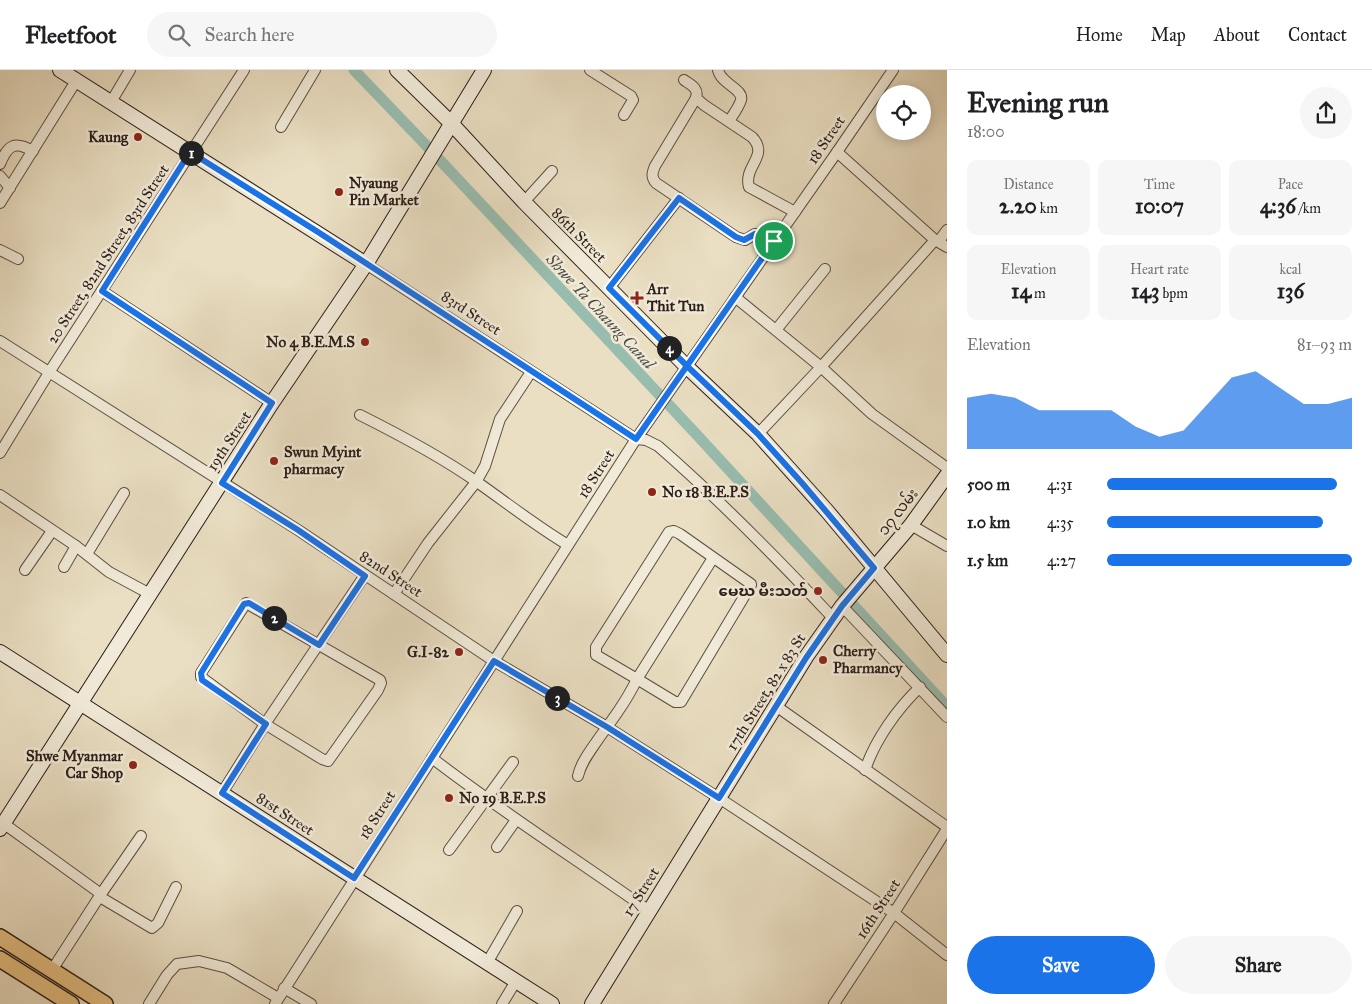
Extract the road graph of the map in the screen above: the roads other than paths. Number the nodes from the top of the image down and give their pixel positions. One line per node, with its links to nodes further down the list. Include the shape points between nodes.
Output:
1 (130, 70): 13 (street)
2 (244, 70): 19 (street, 20 Street, 82nd Street, 83rd Street)
3 (314, 70): 17 (street)
4 (397, 70): 16 (street, 86th Street)
5 (484, 70): 16 (street, 19th Street)
6 (590, 70): 14 (street, via 631,96 633,100)
7 (718, 70): 15 (street, via 719,76 741,95 741,101)
8 (893, 70): 20 (street, 18 Street)
9 (63, 71): 11 (street, 83rd Street)
10 (684, 80): 12 (street, via 698,92)
11 (76, 81): 13 (street, 83rd Street); 18 (street)
12 (696, 98): 15 (street); 25 (street, via 652,173 656,183)
13 (111, 102): 19 (street, 83rd Street)
14 (624, 115)
15 (729, 121): 28 (street, via 757,142 759,151 750,170 749,187)
16 (451, 123): 26 (street, 86th Street); 34 (street, 19th Street)
17 (281, 127)
18 (33, 151): 21 (street, via 15,145 8,149); 24 (street)
19 (190, 152): 34 (street, 83rd Street); 37 (street, 20 Street, 82nd Street, 83rd Street)
20 (837, 152): 28 (street, 18 Street); 31 (street)
21 (0, 164)
22 (552, 171): 26 (street)
23 (0, 176): 24 (street)
24 (10, 188): 27 (street)
25 (679, 198): 30 (street, via 736,237 744,240 755,234); 36 (street)
26 (524, 202): 36 (street, 86th Street)
27 (0, 203)
28 (795, 212): 30 (street, 18 Street)
29 (947, 230): 31 (street)
30 (774, 241): 38 (street, 18 Street)
31 (940, 243): 41 (street)
32 (0, 250): 33 (street)
33 (18, 260)
34 (366, 264): 44 (street, 83rd Street); 45 (street, 19th Street)
35 (825, 270): 39 (street)
36 (609, 288): 42 (street, 86th Street)
37 (102, 291): 43 (street, 20 Street, 82nd Street, 83rd Street); 45 (street)
38 (735, 297): 39 (street); 42 (street, 18 Street)
39 (776, 330): 41 (street)
40 (0, 341): 43 (street, 82nd Street)
41 (821, 366): 47 (street); 50 (street, via 872,414)
42 (688, 367): 47 (street, 86th Street); 48 (street, 18 Street)
43 (50, 371): 49 (street, 20 Street, 82nd Street, 83rd Street); 53 (street, 82nd Street)
44 (531, 372): 48 (street, 83rd Street); 52 (street, via 500,419)
45 (272, 403): 53 (street, 19th Street)
46 (360, 415): 52 (street)
47 (758, 434): 64 (street, 86th Street)
48 (636, 439): 58 (street, 18 Street); 71 (street, 83rd Street, via 652,442 704,486)
49 (0, 453)
50 (947, 468)
51 (947, 475): 56 (street, ၁၇ လမ်း)
52 (476, 482): 58 (street); 69 (street)
53 (222, 483): 66 (street, 82nd Street); 68 (street, 19th Street)
54 (124, 493): 61 (street)
55 (0, 495): 57 (street)
56 (911, 524): 60 (street); 64 (street, ၁၇ လမ်း)
57 (52, 531): 59 (street); 65 (street)
58 (568, 545): 75 (street, 18 Street)
59 (76, 546): 61 (street); 63 (street)
60 (947, 546)
61 (87, 554): 68 (street, via 109,572)
62 (713, 558): 76 (street); 76 (street, via 751,586 681,702 674,702); 76 (street, via 680,534 669,532 596,647 596,655)
63 (64, 567)
64 (874, 568): 67 (street, ၁၇ လမ်း); 74 (street)
65 (25, 570)
66 (365, 576): 69 (street, 82nd Street); 72 (street)
67 (862, 582): 70 (street, 17th Street, 82 x 83 St)
68 (150, 594): 78 (street, 19th Street)
69 (394, 594): 75 (street, 82nd Street)
70 (842, 606): 71 (street, 17th Street, 82 x 83 St); 77 (street)
71 (833, 618): 79 (street, 17th Street, 82 x 83 St)
72 (319, 645): 81 (street); 81 (street, via 376,677 381,683 378,690 328,761); 81 (street, via 249,603 244,604 201,677)
73 (0, 652): 78 (street, 81st Street)
74 (947, 655)
75 (494, 661): 82 (street, 82nd Street); 83 (street, 18 Street)
76 (638, 679): 82 (street)
77 (920, 688): 80 (street); 85 (street, via 889,726)
78 (79, 703): 87 (street, 81st Street); 91 (street, 19th Street)
79 (776, 706): 85 (street); 88 (street, 17th Street, 82 x 83 St)
80 (947, 717)
81 (266, 724): 87 (street)
82 (607, 727): 86 (street); 88 (street, 82nd Street)
83 (432, 758): 89 (street); 96 (street, 18 Street)
84 (513, 762): 89 (street)
85 (865, 770): 92 (street)
86 (578, 776)
87 (222, 793): 96 (street, 81st Street)
88 (719, 798): 99 (street, 17 Street); 101 (street, 82nd Street)
89 (486, 800): 90 (street); 95 (street)
90 (516, 820): 94 (street); 99 (street)
91 (2, 826): 98 (street)
92 (946, 833): 101 (street, 16th Street)
93 (142, 836): 98 (street)
94 (497, 847)
95 (449, 850)
96 (354, 878): 105 (street, 81st Street); 108 (street, 18 Street)
97 (176, 887): 98 (street, via 158,923 152,928)
98 (101, 895): 106 (street)
99 (648, 910): 116 (street, 17 Street)
100 (517, 911): 105 (street)
101 (894, 913): 103 (street); 117 (street, 16th Street)
102 (0, 938): 106 (main road)
103 (947, 955)
104 (0, 959): 110 (main road)
105 (487, 963): 107 (street, 81st Street)
106 (52, 970): 111 (main road)
107 (516, 981): 114 (street); 115 (street, 81st Street)
108 (284, 988): 109 (street, 18 Street); 113 (street)
109 (276, 1001): 112 (street, via 227,968 199,961 177,964)
110 (71, 1004)
111 (105, 1004)
112 (149, 1004)
113 (312, 1004)
114 (502, 1004)
115 (552, 1004)
116 (592, 1004)
117 (834, 1004)

